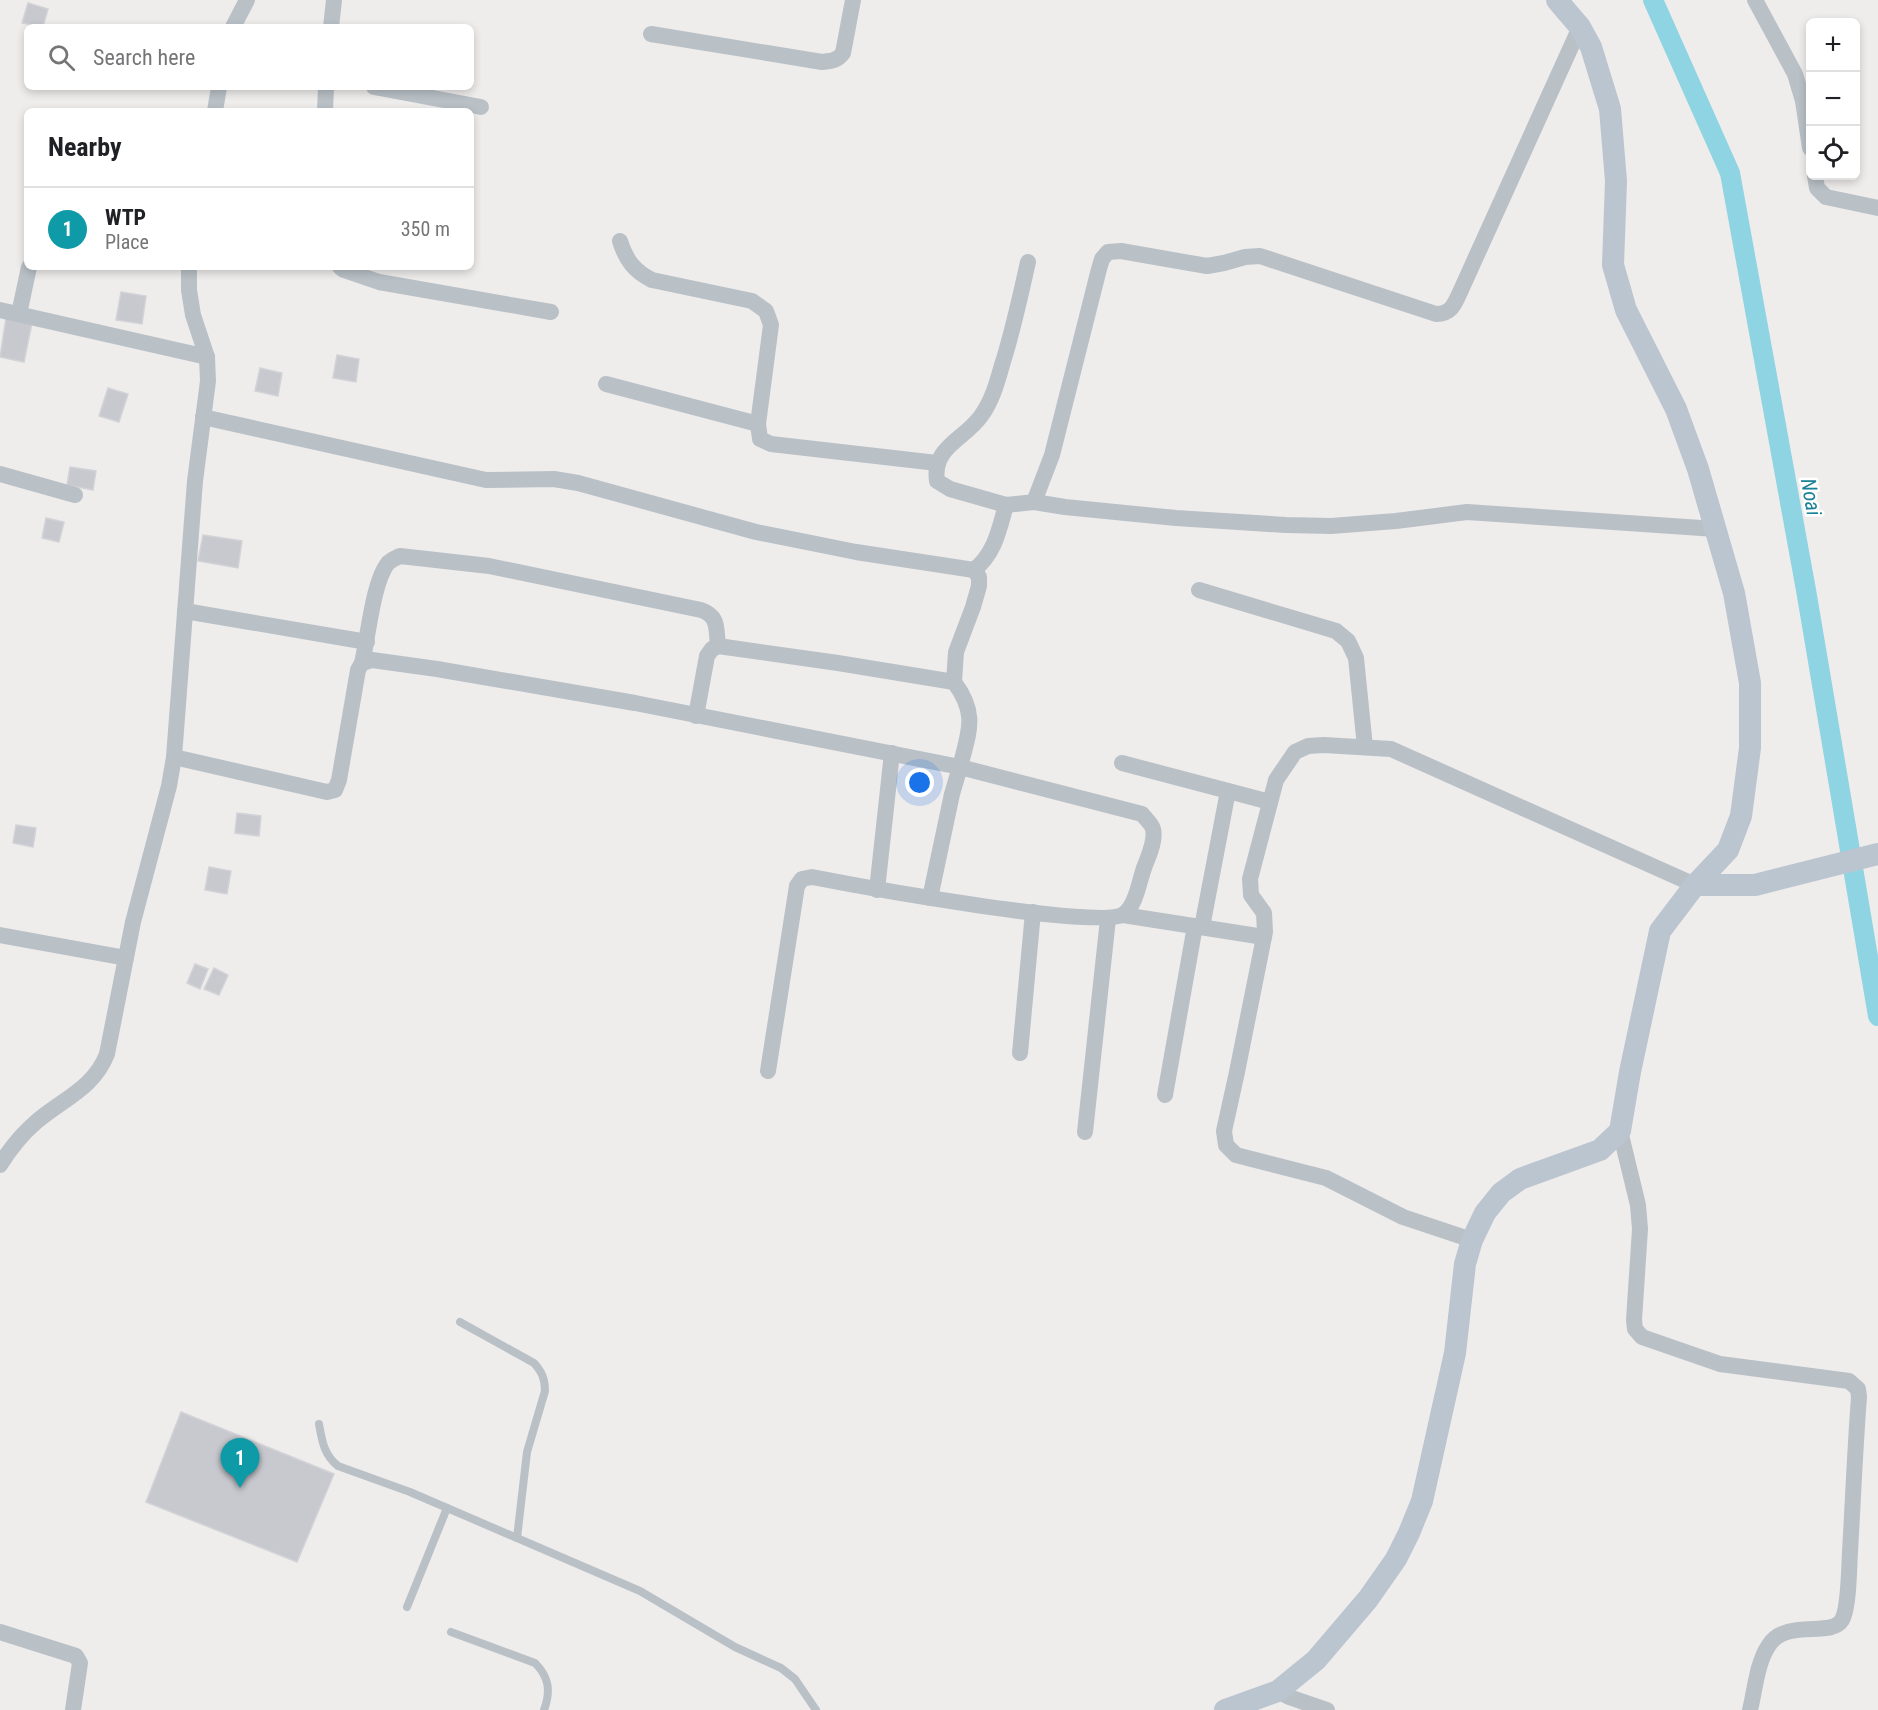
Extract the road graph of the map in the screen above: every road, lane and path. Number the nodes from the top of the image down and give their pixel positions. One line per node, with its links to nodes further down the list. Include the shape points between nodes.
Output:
1 (247, 0): 6 (street)
2 (334, 0): 7 (street)
3 (853, 0): 9 (street, via 843,53 833,62)
4 (1557, 0): 8 (street)
5 (1755, 0): 16 (street, via 1795,74)
6 (235, 24)
7 (331, 24)
8 (1580, 27): 34 (street, via 1461,290 1445,314 1260,256 1207,266 1108,252 1099,269 1052,455); 36 (street, via 1591,47 1610,109 1616,181 1613,265 1626,310 1676,410)
9 (651, 34)
10 (218, 90): 14 (street)
11 (326, 90): 15 (street)
12 (390, 90): 13 (street)
13 (482, 107)
14 (215, 108)
15 (325, 108)
16 (1807, 126)
17 (1816, 180): 18 (street, via 1817,188 1826,197)
18 (1878, 208)
19 (620, 241): 30 (street, via 626,259 652,280 752,301 766,311 771,325)
20 (1028, 262): 31 (street, via 992,398 980,418)
21 (28, 270): 26 (street)
22 (189, 270): 27 (street, via 193,315)
23 (344, 270): 25 (street, via 379,282)
24 (0, 310): 26 (street)
25 (551, 312)
26 (19, 314): 27 (street)
27 (207, 357): 29 (street)
28 (606, 384): 30 (street)
29 (203, 417): 37 (street, via 486,480 555,479 578,483 756,532); 39 (street)
30 (758, 424): 31 (street, via 760,439 771,444)
31 (937, 463): 35 (street, via 937,481 950,489)
32 (0, 474): 33 (street)
33 (75, 495)
34 (1034, 502): 35 (street); 36 (street, via 1176,518 1286,525 1396,522 1467,512)
35 (1006, 505): 37 (street, via 996,543)
36 (1716, 529): 53 (street, via 1734,593 1750,683 1750,748 1741,816 1728,850)
37 (974, 570): 43 (street, via 979,585 956,652)
38 (1199, 590): 45 (street, via 1336,631 1348,641 1356,658)
39 (185, 611): 40 (street); 47 (street)
40 (367, 642): 41 (street, via 384,569 391,560 412,555 489,566 701,610 715,619); 42 (street)
41 (718, 646): 43 (street); 44 (street, via 707,656)
42 (362, 663): 44 (street, via 372,660 437,669); 47 (street, via 334,790 327,792)
43 (954, 682): 49 (street, via 969,707 970,724)
44 (696, 716): 46 (street)
45 (1365, 747): 51 (street, via 1308,746 1295,752 1275,780); 53 (street, via 1391,749)
46 (892, 753): 49 (street); 54 (street)
47 (174, 757): 61 (street)
48 (1122, 763): 50 (street)
49 (960, 766): 55 (street); 57 (street, via 1142,814 1153,828 1153,843 1131,906)
50 (1228, 791): 51 (street); 58 (street)
51 (1270, 802): 60 (street, via 1250,879 1251,895 1264,913)
52 (1878, 854): 53 (street, via 1755,885)
53 (1695, 885): 65 (street, via 1660,931)
54 (877, 890): 55 (street); 63 (street, via 812,877 802,879 796,886)
55 (930, 898): 56 (street)
56 (1033, 912): 57 (street); 62 (street)
57 (1116, 917): 58 (street); 66 (street)
58 (1198, 927): 60 (street); 64 (street)
59 (0, 935): 61 (street)
60 (1264, 937): 68 (street, via 1224,1131 1226,1144 1236,1155 1326,1178 1402,1217)
61 (126, 958): 67 (street, via 101,1070 23,1134)
62 (1020, 1053)
63 (768, 1071)
64 (1165, 1095)
65 (1620, 1131): 68 (street, via 1600,1150 1520,1179 1501,1193 1485,1213); 82 (street, via 1640,1229 1635,1329 1663,1345 1720,1364 1849,1381 1858,1389 1844,1615 1841,1623 1833,1627 1785,1631 1776,1637 1762,1659)
66 (1085, 1132)
67 (0, 1164)
68 (1472, 1240): 76 (street, via 1444,1406 1422,1501 1409,1533 1396,1559 1361,1608 1316,1660)
69 (460, 1322): 72 (lane, via 534,1363 545,1381 525,1466)
70 (319, 1424): 71 (lane, via 325,1451 338,1466)
71 (447, 1508): 72 (lane); 73 (lane)
72 (517, 1538): 79 (lane, via 640,1592 735,1647 781,1668 795,1679)
73 (407, 1607)
74 (0, 1632): 77 (street, via 79,1659)
75 (451, 1632): 78 (lane, via 535,1663 543,1671 549,1688)
76 (1278, 1691): 80 (street); 81 (street)
77 (73, 1710)
78 (544, 1710)
79 (816, 1710)
80 (1225, 1710)
81 (1327, 1710)
82 (1750, 1710)

